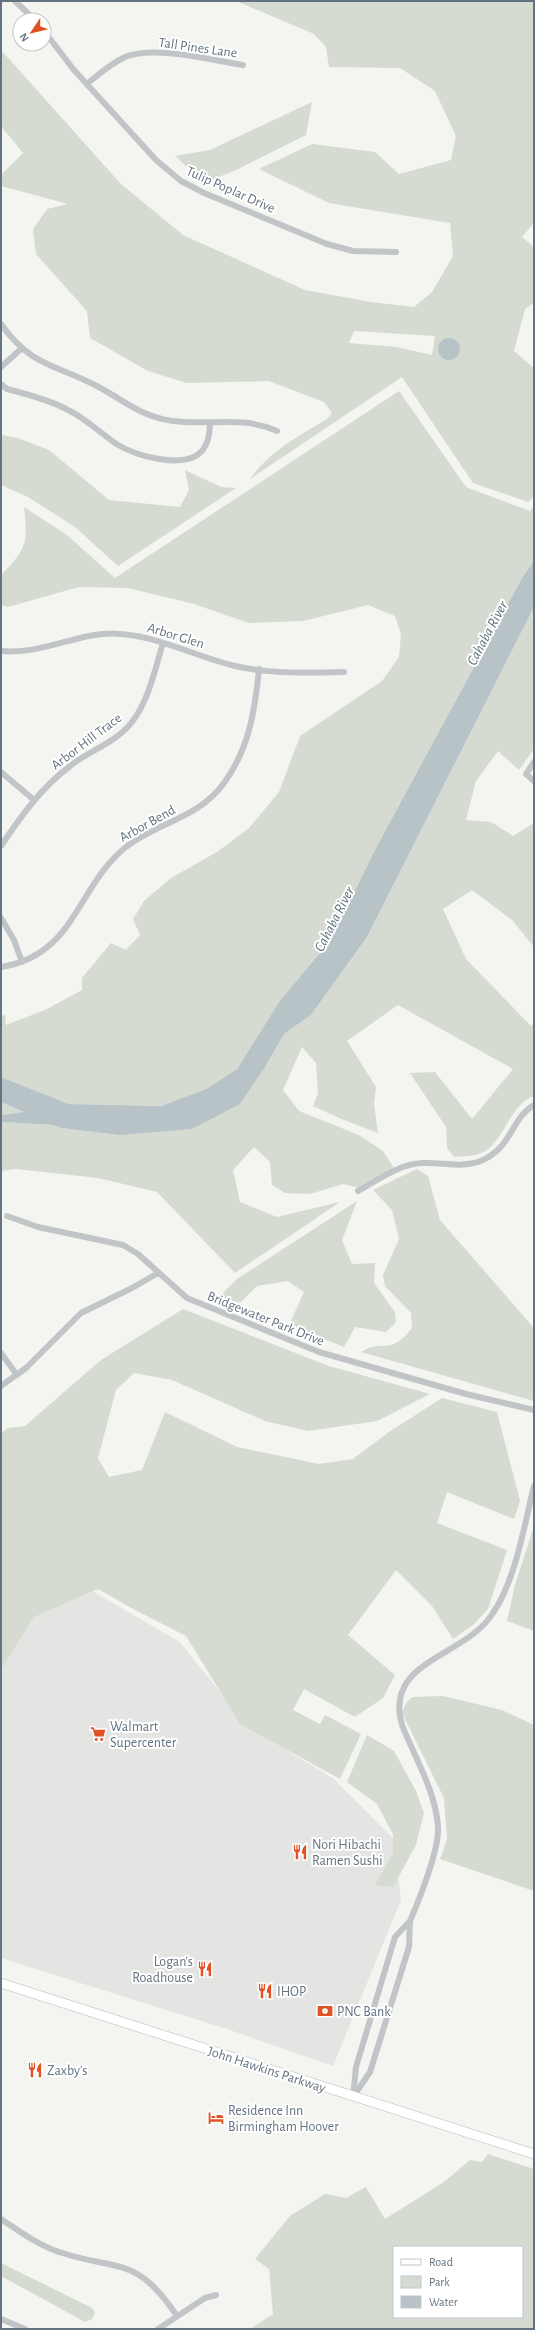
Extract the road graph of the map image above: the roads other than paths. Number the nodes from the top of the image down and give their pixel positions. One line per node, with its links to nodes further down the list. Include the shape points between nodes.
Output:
1 (15, 1): 2 (street)
2 (27, 12)
3 (52, 41): 5 (street, Tulip Poplar Drive)
4 (243, 65): 5 (street, Tall Pines Lane, via 145,52 111,65)
5 (87, 84): 6 (street, Tulip Poplar Drive, via 164,168 192,187 333,246 353,251)
6 (396, 252)
7 (1, 324): 8 (street)
8 (22, 349): 9 (street); 11 (street, via 38,361 93,384 139,412 171,421)
9 (1, 367)
10 (1, 384): 11 (street, via 7,389 68,410 99,428 118,444 158,459 185,459 198,455 208,440)
11 (210, 422): 12 (street, via 247,421)
12 (277, 431)
13 (163, 643): 14 (street, Arbor Glen, via 135,635 111,633 39,650); 15 (street, Arbor Glen, via 234,666); 20 (street, Arbor Hill Trace, via 143,704 132,722 114,739 71,766)
14 (1, 651)
15 (259, 669): 16 (street, Arbor Glen); 23 (street, Arbor Bend, via 249,734 217,793 192,812 142,837 120,852 61,935 47,948)
16 (344, 672)
17 (534, 762): 19 (street, via 526,774)
18 (1, 772): 20 (street)
19 (534, 781)
20 (34, 800): 21 (street, Arbor Hill Trace)
21 (1, 846)
22 (1, 918): 23 (street, via 14,940)
23 (22, 962): 24 (street, Arbor Bend)
24 (1, 967)
25 (534, 1106): 26 (street, via 525,1110 502,1148 482,1160 457,1166 422,1162 399,1168)
26 (358, 1191)
27 (7, 1216): 28 (street, Bridgewater Park Drive, via 38,1227 119,1243 131,1249)
28 (158, 1273): 30 (street, via 81,1313); 32 (street, Bridgewater Park Drive, via 180,1294 196,1303 319,1352 466,1394)
29 (1, 1353): 30 (street)
30 (17, 1375): 31 (street)
31 (1, 1386)
32 (534, 1410)
33 (534, 1486): 34 (street, via 510,1575 493,1614 466,1641 416,1671 404,1684 399,1696 398,1713 432,1796 438,1828 420,1898)
34 (410, 1920): 36 (street, via 409,1947 370,2072); 36 (street, via 395,1937 356,2067)
35 (1, 1983): 36 (main road, John Hawkins Parkway)
36 (353, 2097): 37 (main road, John Hawkins Parkway)
37 (534, 2154)
38 (1, 2219): 40 (street, via 49,2248 122,2266 138,2273 158,2289)
39 (216, 2294): 40 (street)
40 (177, 2316): 43 (street)
41 (1, 2319): 42 (street)
42 (25, 2329)
43 (158, 2329)

